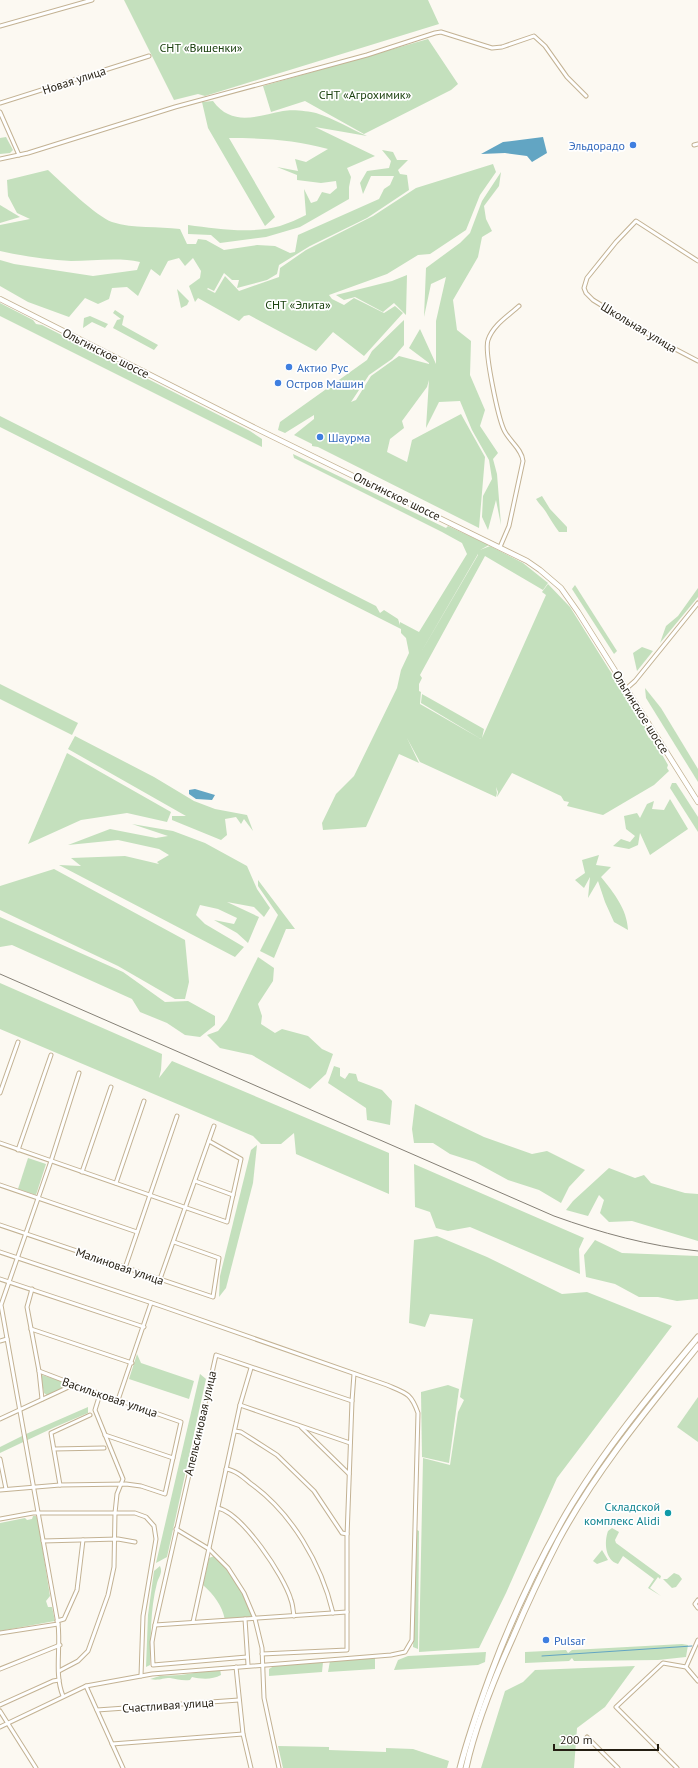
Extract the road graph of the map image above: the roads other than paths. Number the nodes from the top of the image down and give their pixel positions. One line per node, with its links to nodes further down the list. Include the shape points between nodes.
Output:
1 (92, 0): 2 (street)
2 (0, 26)
3 (149, 56): 5 (street, Новая улица)
4 (586, 96): 9 (street, via 534,36 492,48 441,32 360,57 175,107)
5 (0, 103)
6 (0, 112): 9 (street)
7 (698, 144): 8 (street)
8 (694, 145)
9 (19, 155): 10 (street)
10 (0, 159)
11 (698, 260): 14 (street, Школьная улица, via 639,221 633,223 616,242 587,278 584,288 593,300)
12 (0, 299): 15 (main road, Ольгинское шоссе, via 251,426)
13 (519, 306): 15 (street, via 497,326 487,344 504,430 520,452 523,461 509,526)
14 (698, 361)
15 (500, 547): 17 (main road, Ольгинское шоссе, via 540,570 561,588)
16 (698, 603): 17 (street, via 635,682)
17 (627, 688): 18 (main road, Ольгинское шоссе)
18 (698, 802)
19 (18, 1042): 23 (street)
20 (52, 1055): 29 (street)
21 (79, 1073): 30 (street)
22 (111, 1087): 31 (street)
23 (0, 1093)
24 (144, 1101): 33 (street)
25 (177, 1116): 35 (street)
26 (214, 1126): 27 (street)
27 (209, 1141): 32 (street); 36 (street, via 241,1159)
28 (0, 1143): 29 (street)
29 (18, 1150): 30 (street)
30 (51, 1161): 31 (street); 37 (street)
31 (82, 1172): 33 (street)
32 (195, 1181): 36 (street); 38 (street)
33 (116, 1183): 35 (street)
34 (0, 1185): 37 (street)
35 (149, 1195): 38 (street); 40 (street)
36 (232, 1195): 38 (street, via 227,1222)
37 (39, 1197): 40 (street); 41 (street)
38 (186, 1207): 42 (street)
39 (0, 1225): 41 (street, Малиновая улица)
40 (137, 1232): 45 (street)
41 (26, 1234): 44 (street); 45 (street, Малиновая улица)
42 (174, 1242): 47 (street); 47 (street, Малиновая улица, via 219,1258 213,1297)
43 (0, 1252): 44 (street)
44 (17, 1258): 48 (street); 50 (street)
45 (125, 1268): 47 (street, Малиновая улица)
46 (0, 1279): 48 (street)
47 (160, 1279)
48 (8, 1282): 49 (street); 54 (street, via 1,1305)
49 (32, 1290): 51 (street); 52 (street, via 27,1307)
50 (151, 1302): 51 (street); 60 (street)
51 (144, 1327): 57 (street)
52 (31, 1329): 57 (street); 59 (street)
53 (698, 1337): 98 (main road, via 643,1403 586,1483 564,1518)
54 (7, 1339): 55 (street); 67 (street)
55 (0, 1340)
56 (698, 1346): 101 (main road, via 644,1413 600,1474 559,1540)
57 (132, 1363): 64 (street)
58 (251, 1368): 65 (street, Апельсиновая улица); 66 (street); 89 (street, Апельсиновая улица, via 216,1355)
59 (39, 1371): 61 (street, Васильковая улица); 63 (street)
60 (354, 1374): 65 (street); 114 (street, via 405,1392 414,1400 418,1414 412,1640 405,1652 394,1654)
61 (73, 1384): 62 (street, Васильковая улица); 63 (street)
62 (100, 1394): 64 (street, Васильковая улица); 72 (street, via 95,1410)
63 (42, 1399): 67 (street)
64 (118, 1400): 76 (street, Васильковая улица, via 181,1422)
65 (352, 1401): 73 (street)
66 (240, 1405): 70 (street); 71 (street)
67 (20, 1409): 69 (street); 82 (street)
68 (90, 1415): 75 (street, via 51,1432)
69 (0, 1418)
70 (299, 1426): 73 (street); 79 (street)
71 (235, 1430): 78 (street); 90 (street, via 277,1455 314,1491 342,1533)
72 (105, 1435): 76 (street); 80 (street, via 123,1479)
73 (350, 1443): 79 (street)
74 (104, 1448): 75 (street)
75 (54, 1450): 81 (street)
76 (173, 1458): 80 (street, via 165,1494 141,1486)
77 (0, 1459): 83 (street)
78 (226, 1469): 85 (street); 99 (street, via 238,1474 257,1488 284,1514 305,1543 314,1561)
79 (349, 1474): 90 (street)
80 (121, 1484): 81 (street); 86 (street)
81 (60, 1485): 82 (street)
82 (32, 1487): 83 (street); 87 (street)
83 (6, 1489): 84 (street)
84 (0, 1490)
85 (218, 1508): 95 (street); 102 (street, via 225,1510 241,1524 262,1548 278,1572 291,1600)
86 (115, 1512): 87 (street); 91 (street); 119 (street, via 135,1512 146,1517 154,1526 156,1539 143,1616)
87 (38, 1513): 88 (street); 93 (street)
88 (0, 1518)
89 (176, 1528): 95 (street); 107 (street, Апельсиновая улица)
90 (347, 1534): 100 (street)
91 (114, 1539): 92 (street); 94 (street); 118 (street, via 114,1567 91,1644 84,1657)
92 (83, 1540): 93 (street); 106 (street, via 77,1590 64,1619)
93 (43, 1541): 106 (street)
94 (135, 1542)
95 (209, 1549): 104 (street, via 232,1574 244,1593); 105 (street)
96 (698, 1600): 97 (street, via 695,1604)
97 (698, 1608)
98 (517, 1611): 101 (main road); 137 (main road, via 477,1712)
99 (333, 1612): 100 (street); 102 (street)
100 (347, 1612): 111 (street, via 346,1650)
101 (523, 1614): 138 (main road, via 492,1686)
102 (294, 1616): 104 (street)
103 (245, 1619): 104 (street); 105 (street); 112 (street)
104 (255, 1619): 111 (street)
105 (193, 1622): 107 (street)
106 (57, 1623): 108 (street); 110 (street)
107 (155, 1625): 112 (street, Апельсиновая улица, via 152,1642 153,1665)
108 (0, 1633)
109 (698, 1640): 116 (street)
110 (60, 1645): 117 (street); 118 (street)
111 (262, 1654): 114 (street)
112 (247, 1657): 113 (street)
113 (248, 1665): 114 (street); 115 (street)
114 (262, 1666): 136 (street, via 267,1717)
115 (236, 1667): 119 (street); 124 (street)
116 (686, 1667): 121 (street); 140 (street, via 663,1663 616,1707)
117 (0, 1669)
118 (59, 1671): 120 (street)
119 (141, 1676): 122 (street)
120 (59, 1680): 123 (street); 125 (street)
121 (698, 1681)
122 (86, 1686): 123 (street); 126 (street)
123 (63, 1696): 128 (street)
124 (239, 1700): 126 (street, Счастливая улица); 130 (street)
125 (0, 1704)
126 (97, 1710): 132 (street)
127 (0, 1711): 128 (street)
128 (8, 1723): 129 (street); 133 (street)
129 (0, 1727)
130 (243, 1734): 132 (street); 135 (street)
131 (587, 1737): 139 (street)
132 (112, 1744): 134 (street)
133 (36, 1768)
134 (123, 1768)
135 (251, 1768)
136 (279, 1768)
137 (460, 1768)
138 (466, 1768)
139 (618, 1768)
140 (678, 1768)

